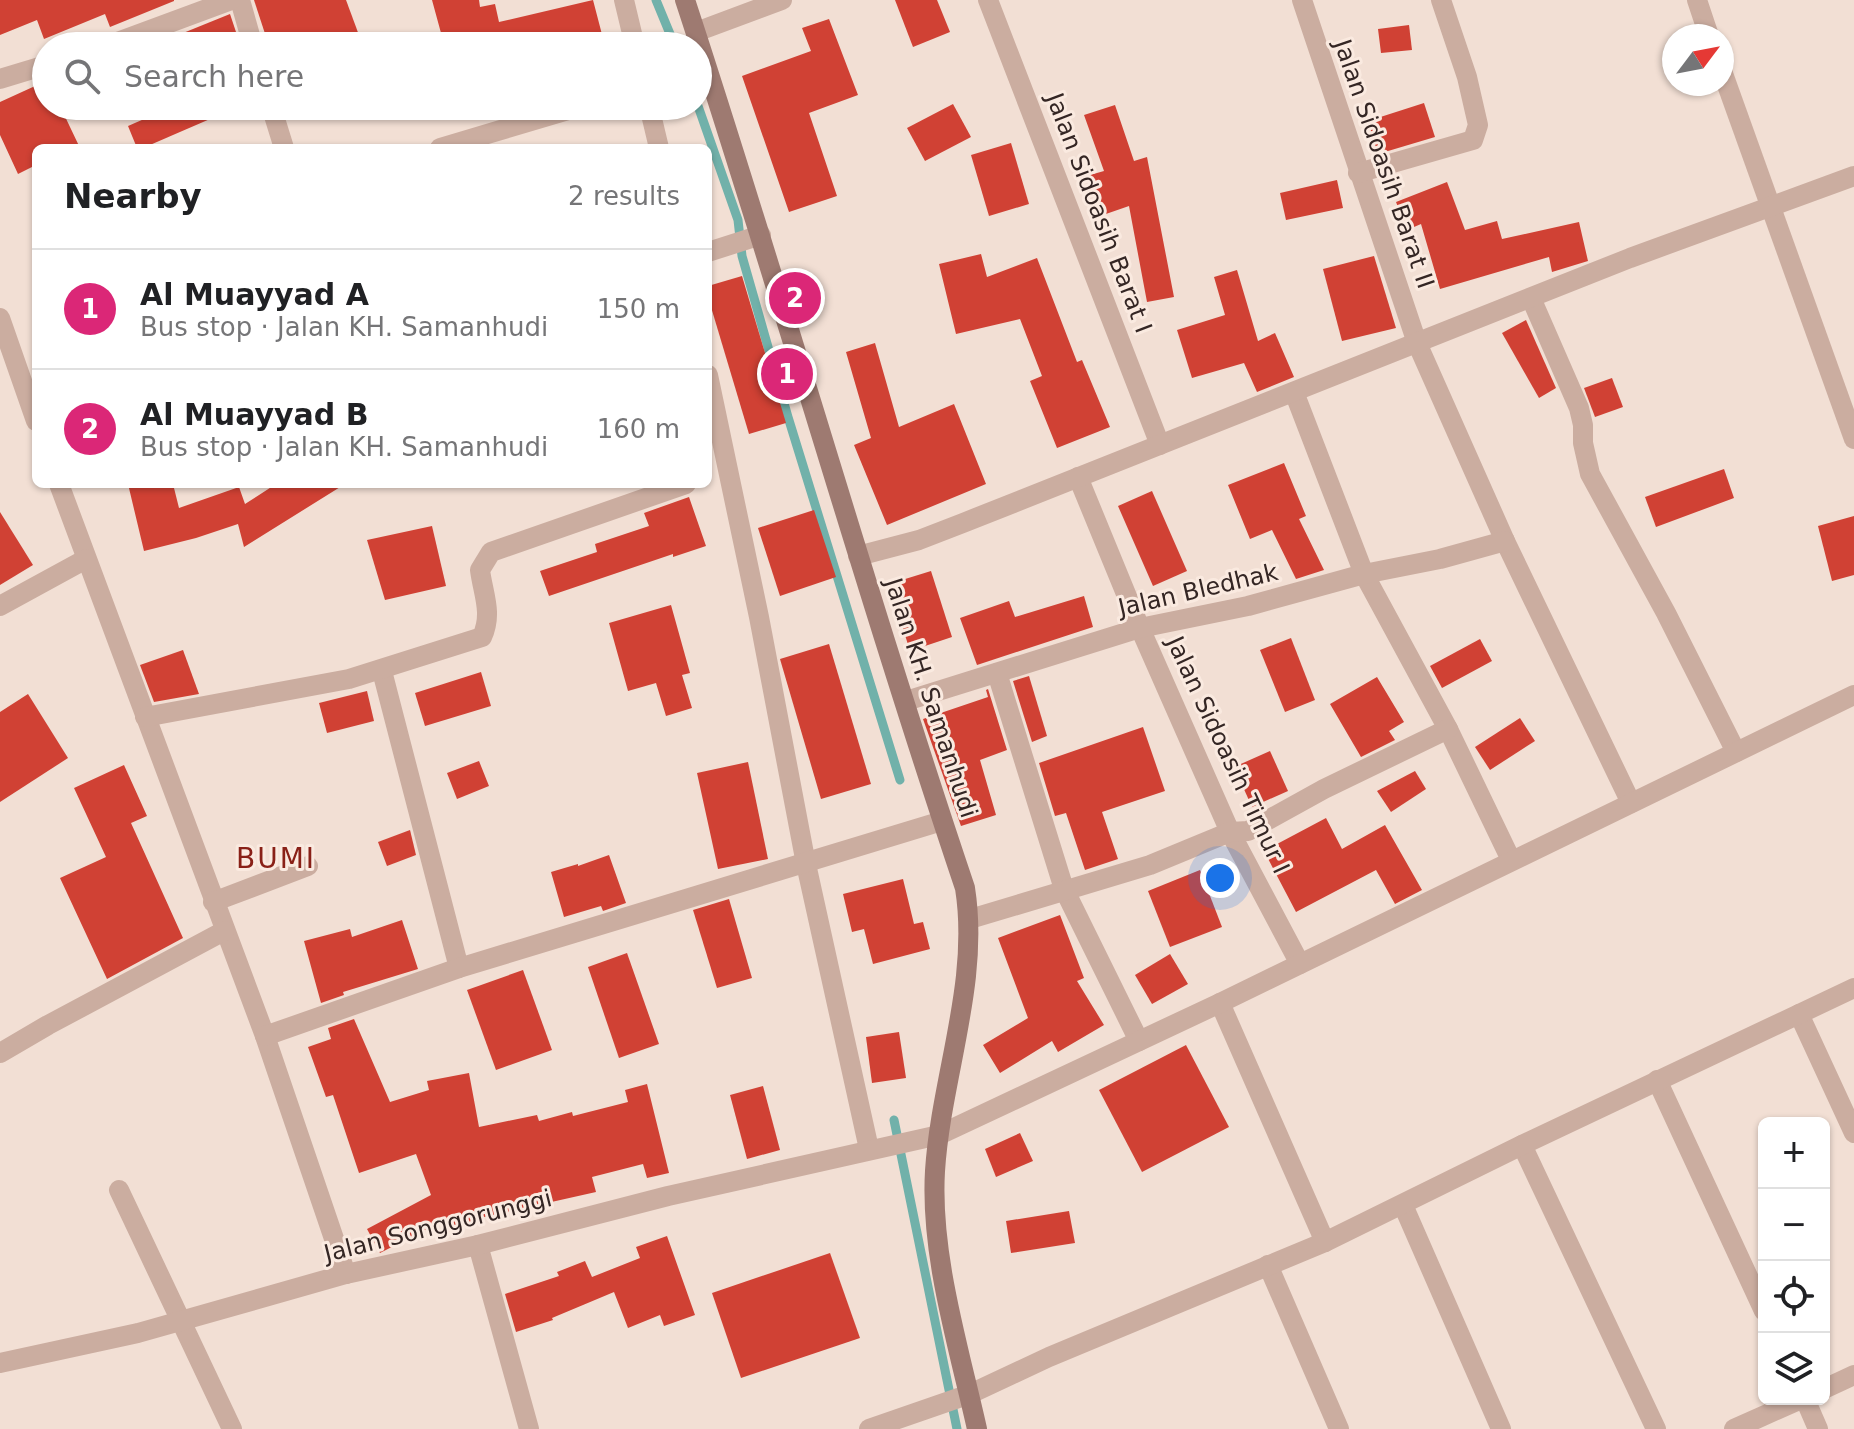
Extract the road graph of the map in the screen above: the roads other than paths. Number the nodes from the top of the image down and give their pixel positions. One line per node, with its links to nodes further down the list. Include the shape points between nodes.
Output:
1 (231, 0): 11 (street)
2 (240, 0): 12 (street)
3 (624, 0): 13 (street)
4 (685, 0): 14 (main road, Jalan KH. Samanhudi)
5 (782, 0): 14 (street)
6 (988, 0): 37 (street, Jalan Sidoasih Barat I)
7 (1302, 0): 25 (street, Jalan Sidoasih Barat II)
8 (1441, 0): 25 (street, via 1470,89 1478,125 1473,140)
9 (1697, 0): 10 (street)
10 (1705, 24)
11 (145, 32)
12 (249, 32)
13 (632, 32)
14 (696, 32)
15 (32, 69): 16 (street)
16 (0, 79)
17 (1731, 96): 27 (street)
18 (712, 100): 28 (main road, Jalan KH. Samanhudi)
19 (275, 120): 22 (street)
20 (535, 120): 23 (street)
21 (652, 120): 24 (street)
22 (283, 144)
23 (454, 144)
24 (658, 144)
25 (1358, 173): 32 (street, Jalan Sidoasih Barat II)
26 (1854, 176): 27 (street)
27 (1771, 208): 30 (street); 36 (street)
28 (754, 237): 29 (street); 43 (main road, Jalan KH. Samanhudi)
29 (714, 250)
30 (1531, 298): 32 (street); 54 (street, via 1579,408 1590,474)
31 (0, 318): 34 (street)
32 (1417, 343): 33 (street); 42 (street, Jalan Sidoasih Barat II)
33 (1294, 392): 37 (street); 45 (street)
34 (32, 410)
35 (712, 414): 38 (street)
36 (1854, 439)
37 (1160, 445): 39 (street)
38 (718, 473): 59 (street)
39 (1078, 477): 43 (street, via 919,540); 47 (street, Jalan Sidoasih Timur I)
40 (60, 488): 44 (street)
41 (675, 488): 48 (street, via 491,552 480,570 488,608 482,637)
42 (1505, 541): 45 (street, Jalan Bledhak); 55 (street, Jalan Sidoasih Barat II)
43 (858, 556): 51 (main road, Jalan KH. Samanhudi)
44 (86, 559): 46 (street); 52 (street)
45 (1364, 574): 47 (street, Jalan Bledhak); 53 (street)
46 (0, 606)
47 (1140, 628): 49 (street, Jalan Bledhak); 57 (street, Jalan Sidoasih Timur I)
48 (382, 671): 52 (street); 66 (street)
49 (997, 673): 51 (street, Jalan Bledhak); 61 (street)
50 (1853, 700): 54 (street, Jalan Songgorunggi)
51 (906, 701): 56 (main road, Jalan KH. Samanhudi)
52 (145, 717): 62 (street)
53 (1448, 729): 57 (street, via 1248,831); 58 (street)
54 (1736, 752): 55 (street, Jalan Songgorunggi)
55 (1631, 803): 58 (street, Jalan Songgorunggi)
56 (942, 821): 59 (street); 63 (main road, Jalan KH. Samanhudi)
57 (1230, 832): 61 (street, via 1150,865); 65 (street, Jalan Sidoasih Timur I)
58 (1511, 860): 65 (street, Jalan Songgorunggi)
59 (806, 864): 66 (street); 77 (street)
60 (308, 866): 62 (street)
61 (1064, 889): 63 (street); 71 (street)
62 (213, 902): 64 (street)
63 (970, 919): 75 (main road, Jalan KH. Samanhudi)
64 (224, 931): 70 (street); 72 (street)
65 (1300, 964): 68 (street, Jalan Songgorunggi)
66 (459, 968): 70 (street)
67 (1854, 988): 69 (street)
68 (1220, 1003): 71 (street, Jalan Songgorunggi); 80 (street)
69 (1799, 1014): 73 (street); 74 (street)
70 (265, 1036): 83 (street)
71 (1139, 1041): 75 (street, Jalan Songgorunggi)
72 (0, 1053)
73 (1657, 1080): 76 (street); 84 (street)
74 (1854, 1133)
75 (939, 1135): 77 (street, Jalan Songgorunggi); 89 (main road, Jalan KH. Samanhudi, via 935,1174 940,1259)
76 (1522, 1145): 79 (street); 98 (street)
77 (880, 1147): 81 (street, Jalan Songgorunggi)
78 (119, 1190): 85 (street)
79 (1403, 1205): 80 (street); 97 (street)
80 (1325, 1242): 82 (street)
81 (478, 1245): 83 (street, Jalan Songgorunggi); 93 (street)
82 (1268, 1265): 89 (street); 96 (street)
83 (346, 1274): 85 (street, Jalan Songgorunggi)
84 (1758, 1298)
85 (179, 1321): 86 (street, Jalan Songgorunggi); 92 (street)
86 (0, 1363)
87 (1854, 1375): 88 (street)
88 (1830, 1386)
89 (964, 1396): 94 (street); 95 (main road, Jalan KH. Samanhudi)
90 (1789, 1405): 99 (street)
91 (1806, 1405): 100 (street)
92 (232, 1429)
93 (529, 1429)
94 (869, 1429)
95 (977, 1429)
96 (1339, 1429)
97 (1501, 1429)
98 (1656, 1429)
99 (1734, 1429)
100 (1818, 1429)

